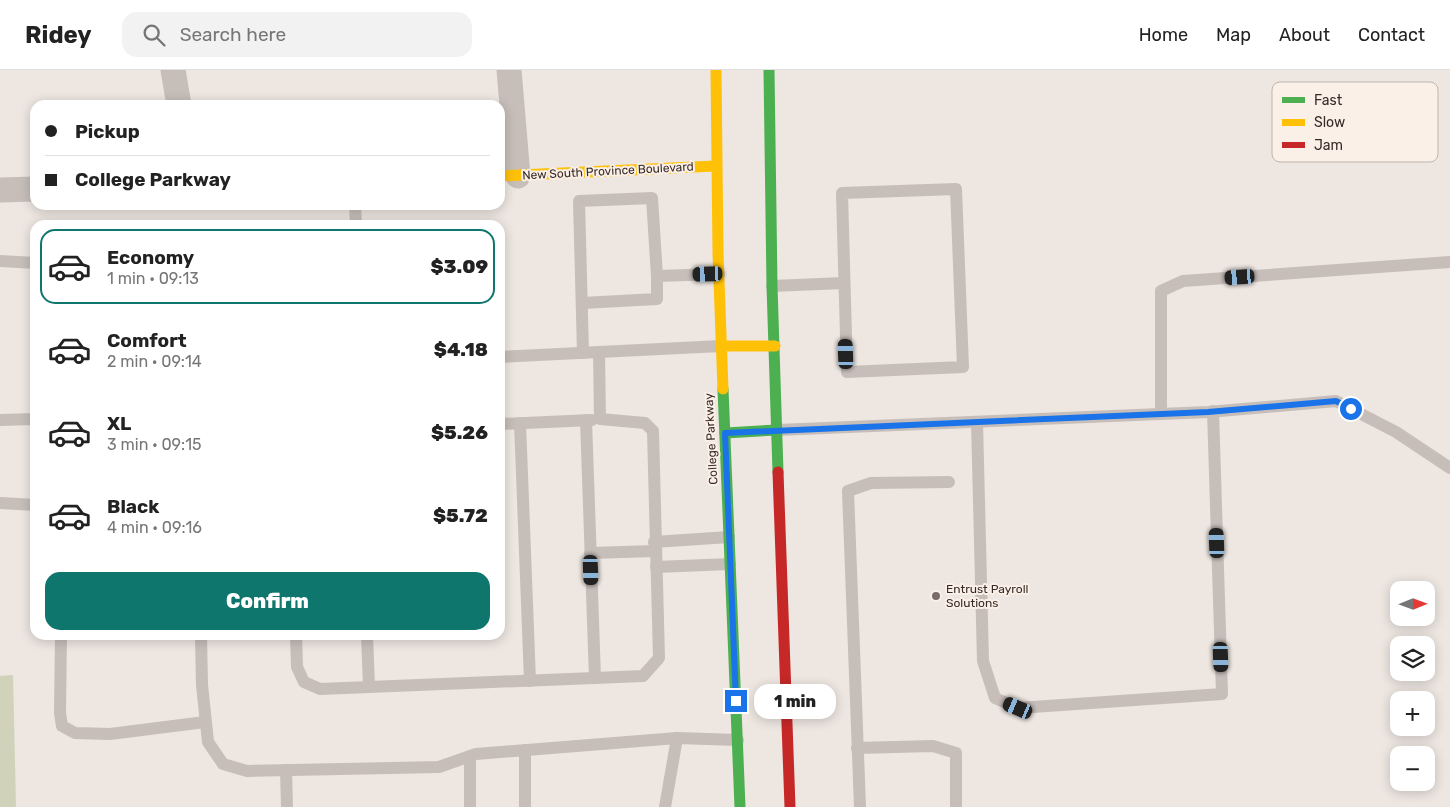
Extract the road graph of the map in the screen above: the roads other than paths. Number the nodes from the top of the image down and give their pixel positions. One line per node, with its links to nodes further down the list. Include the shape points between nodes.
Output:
1 (173, 70): 5 (street)
2 (509, 70): 7 (street)
3 (716, 70): 6 (main road, College Parkway)
4 (769, 70): 16 (main road)
5 (178, 100)
6 (715, 166): 7 (main road, New South Province Boulevard); 13 (main road, College Parkway)
7 (509, 176)
8 (30, 188): 9 (street)
9 (0, 190)
10 (0, 261): 12 (lane)
11 (1450, 262): 24 (lane, via 1182,281 1161,291)
12 (30, 263)
13 (719, 274): 14 (lane); 18 (main road, College Parkway)
14 (657, 276): 17 (lane, via 657,299); 17 (lane, via 652,198 579,201)
15 (844, 282): 15 (lane, via 842,193 956,189 963,367 847,372); 16 (lane)
16 (772, 286): 19 (main road)
17 (582, 303): 21 (lane)
18 (721, 346): 19 (main road); 20 (lane); 33 (main road, College Parkway)
19 (775, 346): 32 (main road)
20 (599, 352): 21 (lane); 26 (lane)
21 (584, 353): 22 (lane)
22 (505, 357)
23 (1213, 411): 24 (lane); 29 (lane, via 1222,694 1018,708 995,698 984,661); 34 (lane, via 1336,401 1396,432)
24 (1161, 414): 29 (lane)
25 (30, 419): 27 (lane)
26 (600, 419): 28 (lane); 39 (lane, via 645,423 652,431)
27 (0, 420)
28 (586, 420): 30 (lane); 40 (lane)
29 (977, 422): 32 (lane)
30 (520, 423): 31 (lane); 48 (lane)
31 (505, 424)
32 (777, 430): 33 (main road); 62 (main road)
33 (725, 433): 38 (main road, College Parkway)
34 (1450, 468)
35 (950, 482): 53 (lane, via 871,483 848,491)
36 (0, 504): 37 (lane)
37 (30, 505)
38 (730, 537): 39 (lane); 41 (main road, College Parkway)
39 (655, 546): 40 (lane); 42 (lane)
40 (590, 552): 47 (lane)
41 (730, 564): 42 (lane); 52 (main road, College Parkway)
42 (656, 567): 47 (lane, via 659,658 644,676)
43 (61, 640): 50 (lane, via 62,726 75,733 110,734)
44 (202, 640): 50 (lane)
45 (296, 640): 49 (lane, via 297,667 304,682 320,689)
46 (367, 640): 49 (lane)
47 (595, 678): 48 (lane)
48 (530, 680): 49 (lane)
49 (369, 687)
50 (206, 722): 56 (lane, via 208,742 223,764 247,771)
51 (677, 738): 52 (lane); 54 (lane); 60 (lane)
52 (738, 740): 61 (main road, College Parkway)
53 (857, 748): 63 (lane); 64 (lane, via 932,746 956,753)
54 (526, 750): 55 (lane); 59 (lane)
55 (470, 756): 56 (lane, via 439,767); 58 (lane)
56 (286, 770): 57 (lane)
57 (287, 807)
58 (470, 807)
59 (525, 807)
60 (665, 807)
61 (740, 807)
62 (790, 807)
63 (860, 807)
64 (956, 807)

